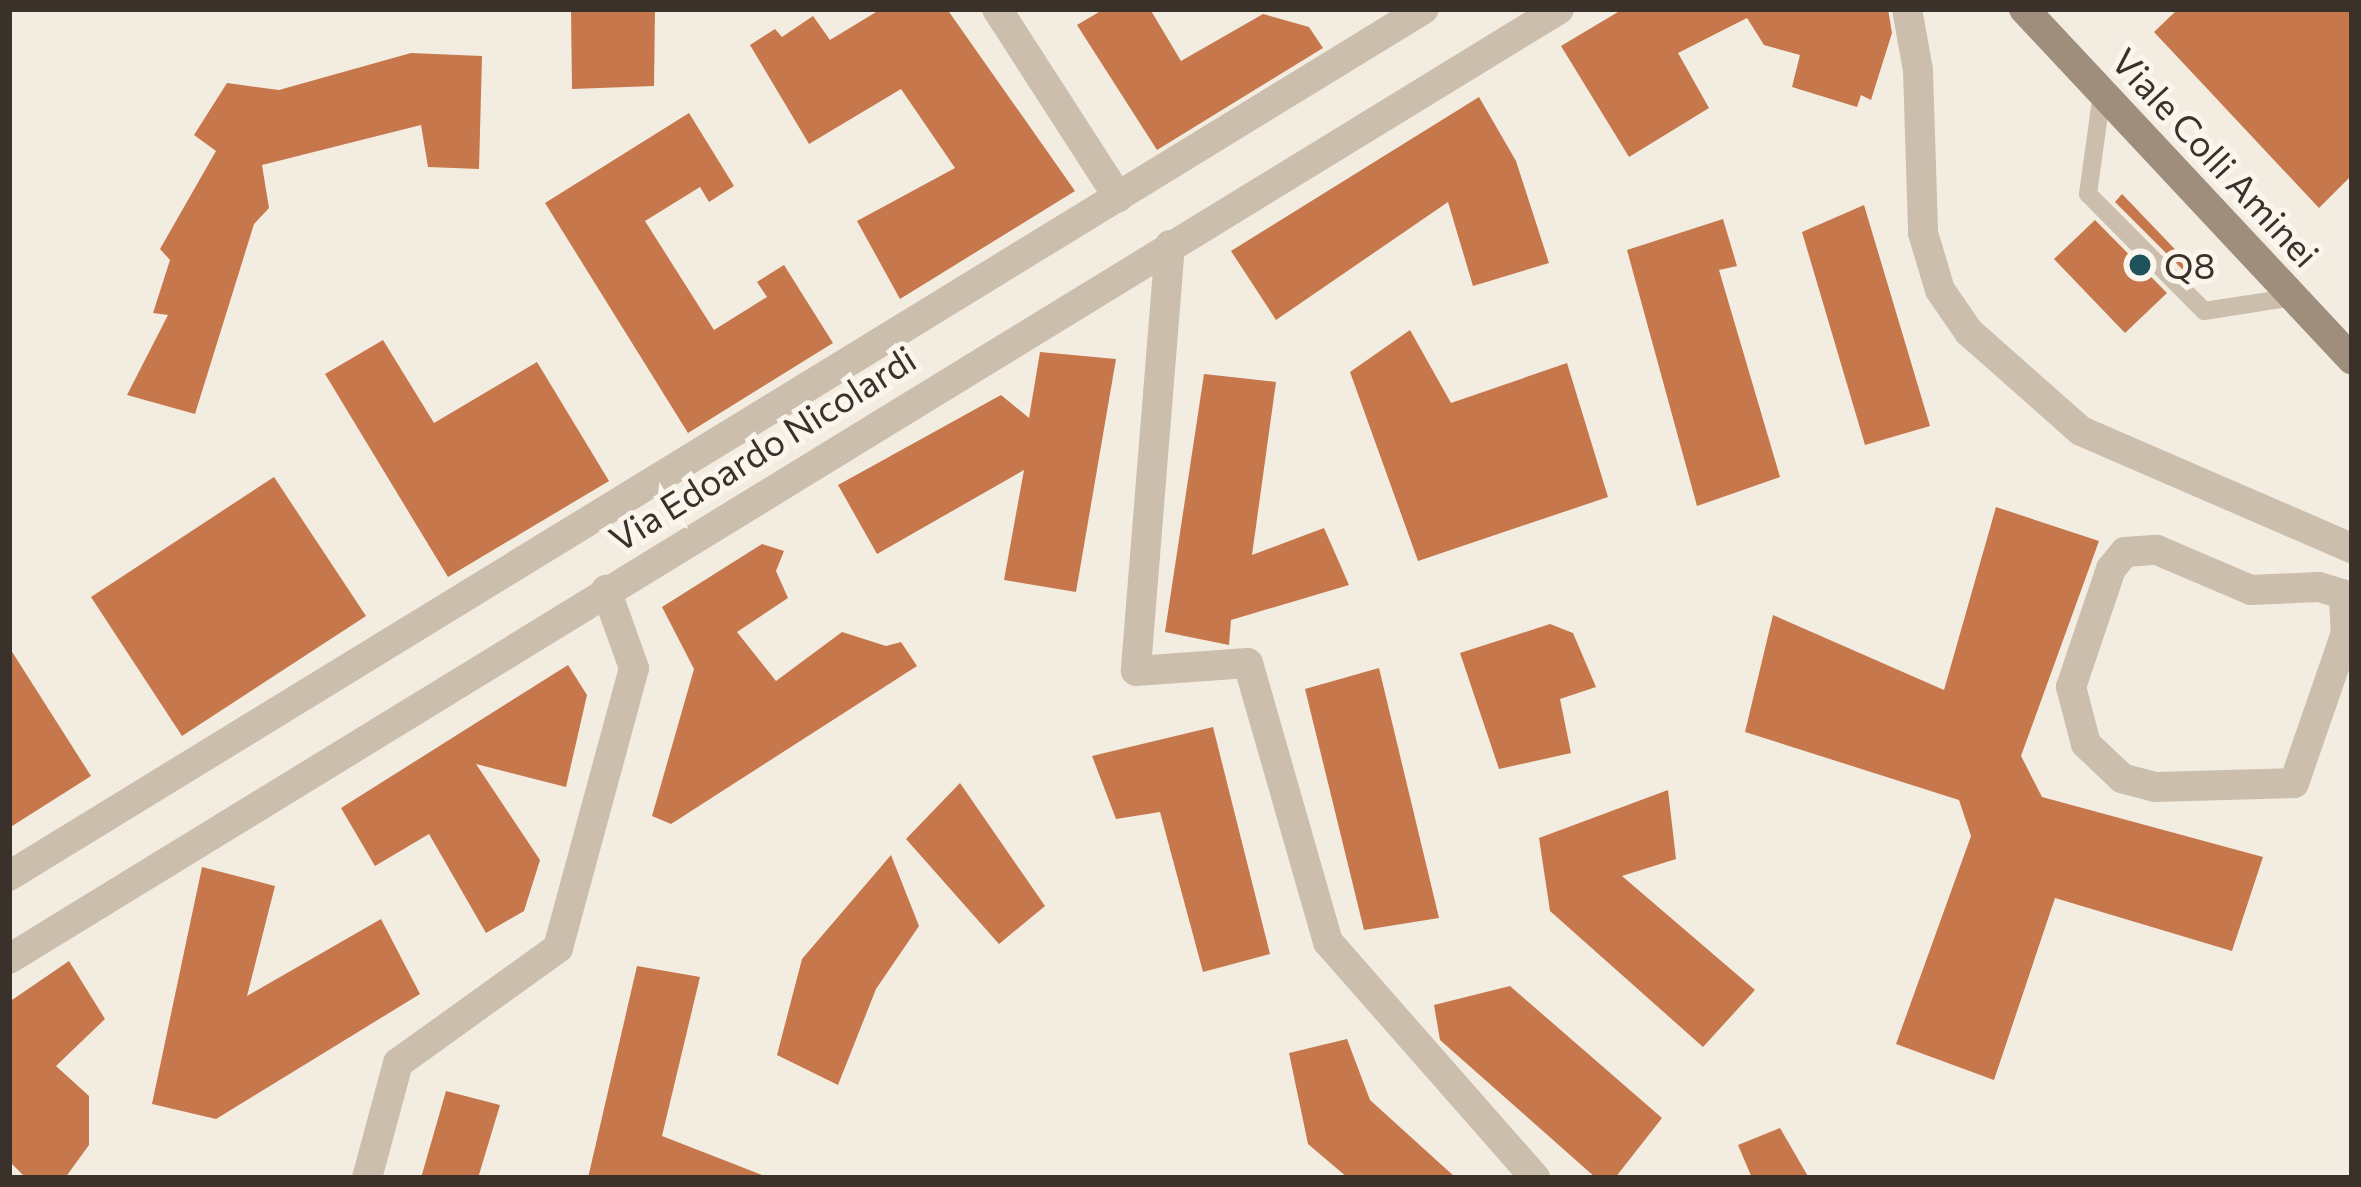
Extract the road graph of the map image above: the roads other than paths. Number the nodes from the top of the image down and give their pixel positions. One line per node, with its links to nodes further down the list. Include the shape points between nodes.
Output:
1 (997, 9): 7 (street)
2 (1424, 9): 7 (street, Via Edoardo Nicolardi)
3 (1559, 9): 8 (street, Via Edoardo Nicolardi)
4 (1907, 9): 11 (street, via 1918,70 1923,233 1940,290 1969,332 2081,430)
5 (2024, 9): 6 (main road, Viale Colli Aminei)
6 (2102, 93): 9 (main road, Viale Colli Aminei); 9 (lane, via 2088,194 2204,311)
7 (1118, 197): 14 (street, Via Edoardo Nicolardi)
8 (1169, 245): 12 (street, Via Edoardo Nicolardi); 17 (street, via 1136,671 1248,663 1328,942)
9 (2294, 296): 10 (main road, Viale Colli Aminei)
10 (2352, 359)
11 (2352, 548)
12 (606, 590): 15 (street, Via Edoardo Nicolardi); 16 (street, via 634,668 558,948 398,1063)
13 (2348, 598): 13 (street, via 2319,587 2251,590 2157,550 2125,552 2110,569 2071,687 2086,743 2122,778 2155,787 2294,783 2346,633)
14 (9, 876)
15 (9, 959)
16 (367, 1178)
17 (1535, 1178)

